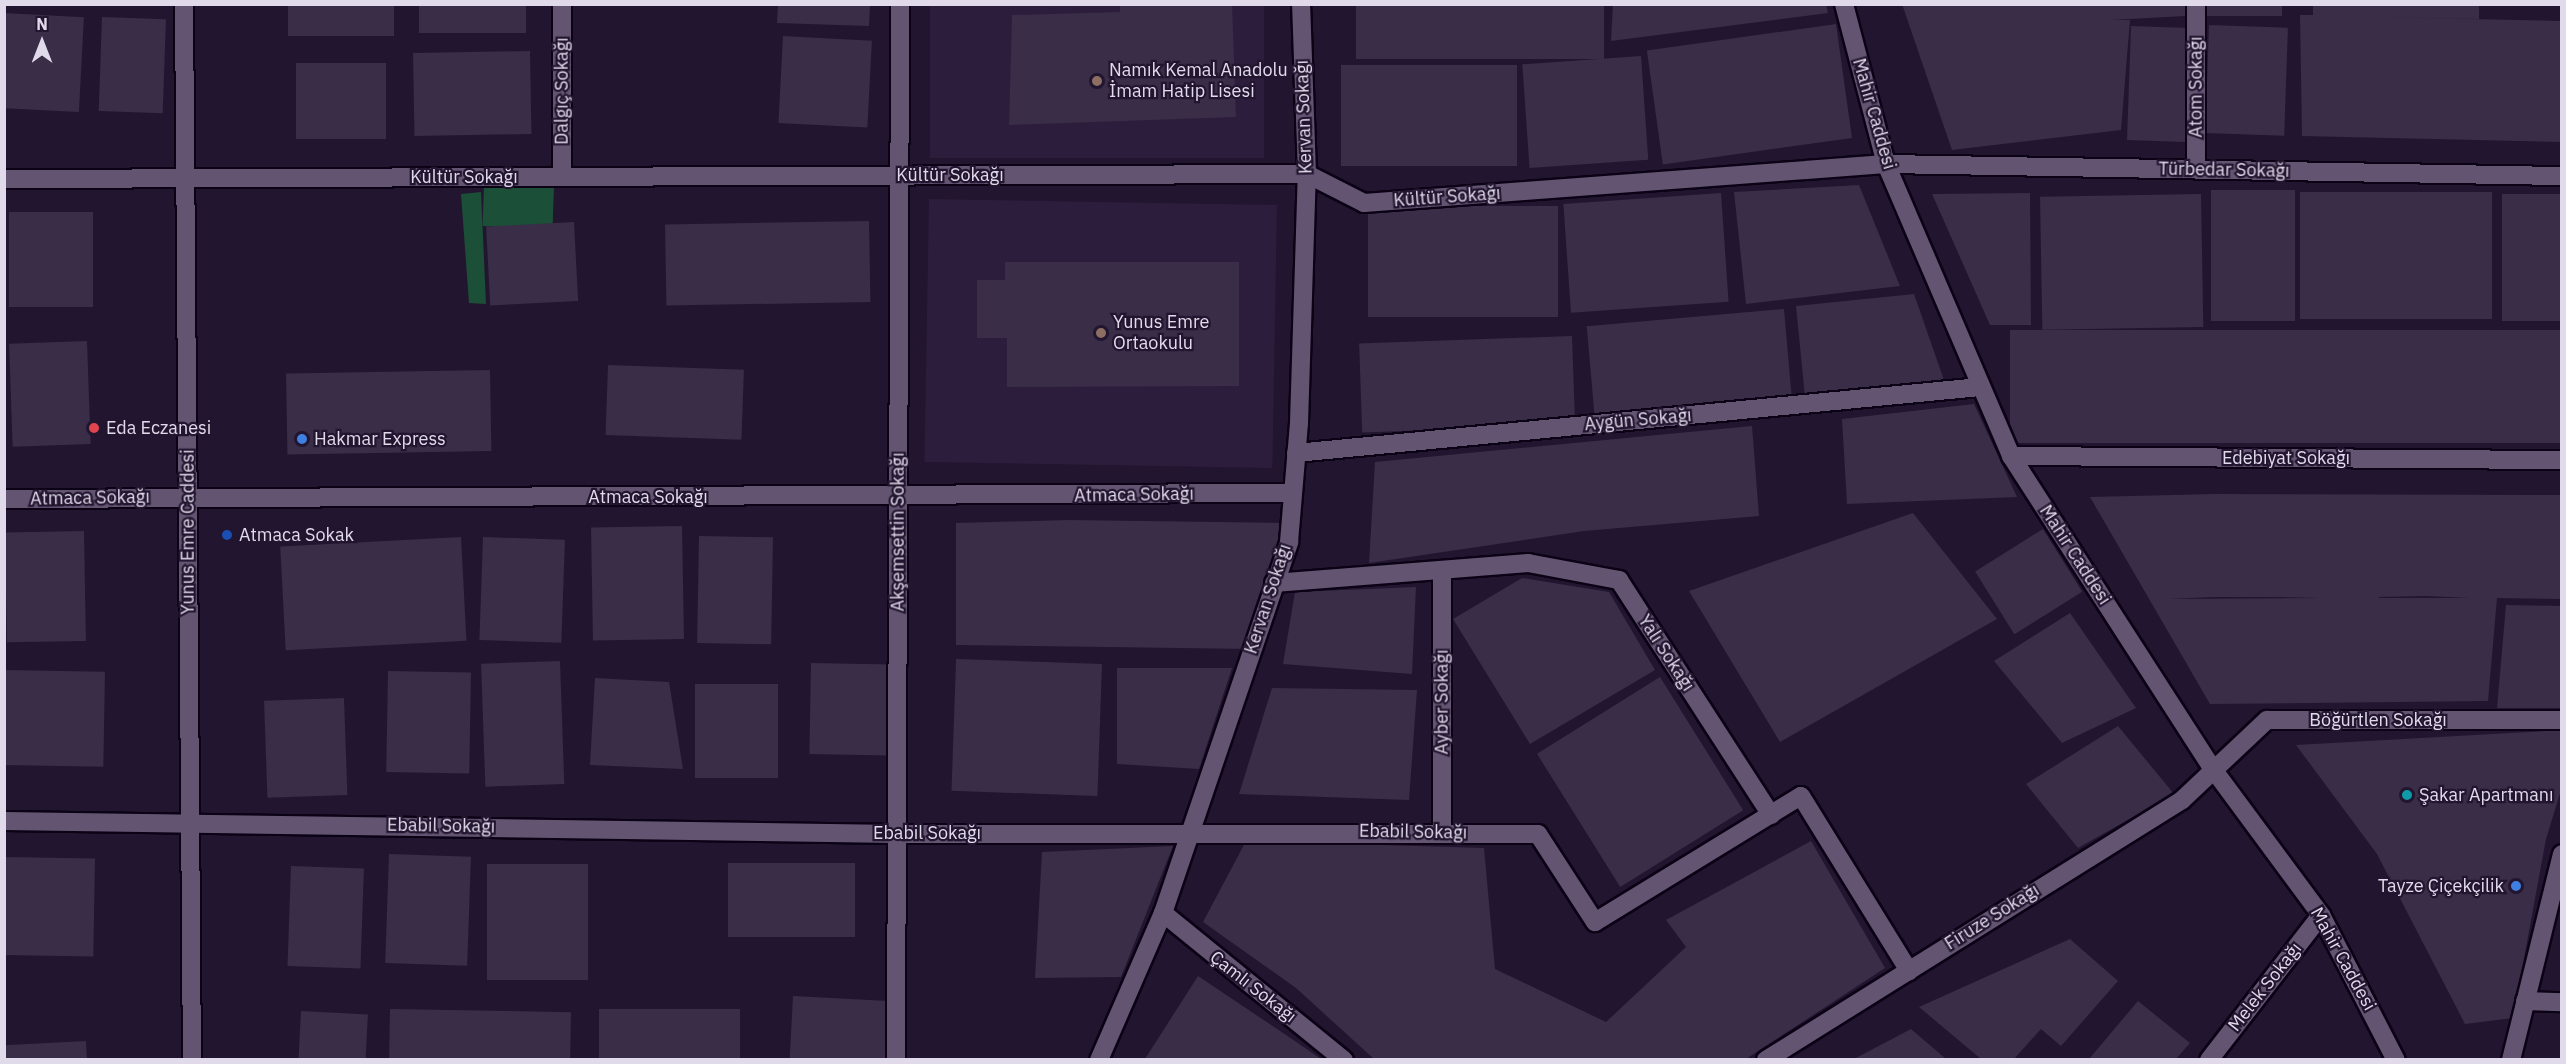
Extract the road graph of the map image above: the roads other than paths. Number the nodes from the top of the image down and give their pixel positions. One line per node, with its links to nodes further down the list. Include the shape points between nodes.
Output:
1 (184, 4): 13 (street, Yunus Emre Caddesi)
2 (562, 4): 12 (street, Dalgıç Sokağı)
3 (900, 4): 10 (street, Akşemsettin Sokağı)
4 (1301, 4): 9 (street, Kervan Sokağı)
5 (1844, 4): 7 (street, Mahir Caddesi)
6 (2196, 4): 8 (street, Atom Sokağı)
7 (1886, 164): 8 (street, Türbedar Sokağı); 9 (street, Kültür Sokağı, via 1364,203); 15 (street, Mahir Caddesi)
8 (2196, 169): 11 (street, Türbedar Sokağı)
9 (1306, 174): 10 (street, Kültür Sokağı); 16 (street, Kervan Sokağı)
10 (900, 176): 12 (street, Kültür Sokağı); 21 (street, Akşemsettin Sokağı)
11 (2562, 176)
12 (562, 177): 13 (street, Kültür Sokağı)
13 (186, 178): 14 (street, Kültür Sokağı); 20 (street, Yunus Emre Caddesi)
14 (4, 179)
15 (1980, 387): 16 (street, Aygün Sokağı); 17 (street, Mahir Caddesi)
16 (1296, 453): 19 (street, Kervan Sokağı)
17 (2011, 456): 18 (street, Edebiyat Sokağı); 26 (street, Mahir Caddesi)
18 (2562, 460)
19 (1292, 493): 21 (street, Atmaca Sokağı); 24 (street, Kervan Sokağı, via 1288,542)
20 (188, 497): 21 (street, Atmaca Sokağı); 22 (street, Atmaca Sokağı); 29 (street, Yunus Emre Caddesi)
21 (898, 497): 31 (street, Akşemsettin Sokağı)
22 (4, 499)
23 (1442, 571): 24 (street, Yalı Sokağı); 27 (street, Yalı Sokağı, via 1528,563 1619,580); 30 (street, Ayber Sokağı)
24 (1274, 583): 32 (street, Kervan Sokağı)
25 (2562, 720): 26 (street, Böğürtlen Sokağı, via 2267,720)
26 (2213, 769): 35 (street, Mahir Caddesi); 36 (street, Firuze Sokağı, via 2181,800)
27 (1771, 815): 30 (street, Ebabil Sokağı, via 1595,922 1538,834); 36 (street, via 1801,796)
28 (4, 821): 29 (street, Ebabil Sokağı)
29 (190, 821): 31 (street, Ebabil Sokağı); 39 (street, Yunus Emre Caddesi)
30 (1442, 832): 32 (street, Ebabil Sokağı)
31 (897, 834): 32 (street, Ebabil Sokağı); 40 (street, Akşemsettin Sokağı)
32 (1187, 834): 34 (street, Kervan Sokağı)
33 (2562, 854): 37 (street)
34 (1163, 913): 41 (street, Kervan Sokağı); 42 (street, Çamlı Sokağı)
35 (2321, 915): 44 (street, Melek Sokağı); 45 (street, Mahir Caddesi)
36 (1909, 971): 43 (street, Firuze Sokağı)
37 (2525, 1001): 38 (street); 46 (street)
38 (2562, 1002)
39 (192, 1059)
40 (896, 1059)
41 (1099, 1059)
42 (1344, 1059)
43 (1766, 1059)
44 (2209, 1059)
45 (2396, 1059)
46 (2511, 1059)

